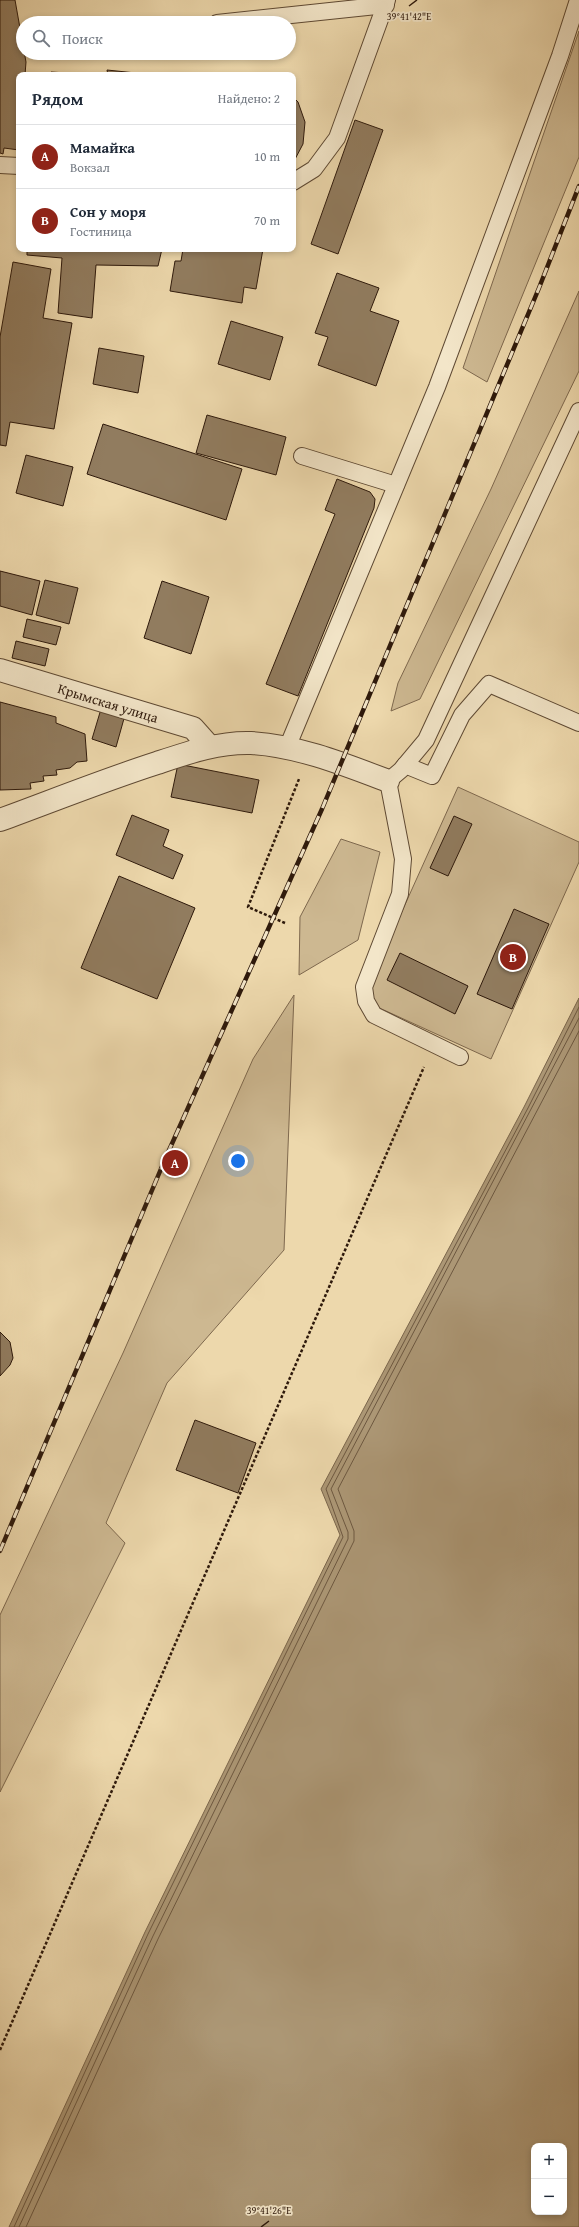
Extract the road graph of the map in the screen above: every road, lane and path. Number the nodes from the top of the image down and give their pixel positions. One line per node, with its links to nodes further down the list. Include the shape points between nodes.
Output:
1 (578, 0): 9 (lane, via 558,64 440,380)
2 (386, 2): 3 (lane); 6 (lane, via 337,138 314,169)
3 (273, 16)
4 (0, 165): 5 (lane)
5 (16, 166)
6 (296, 180)
7 (579, 411): 14 (lane, via 426,740)
8 (302, 456): 9 (lane)
9 (396, 485): 13 (lane)
10 (0, 670): 12 (street, Крымская улица, via 193,728)
11 (579, 723): 14 (lane, via 489,684 462,715 432,776)
12 (209, 746): 13 (street, via 250,743); 17 (street)
13 (287, 748): 16 (street)
14 (405, 765): 16 (lane)
15 (298, 781): 18 (path, via 248,907)
16 (388, 781): 19 (lane, via 403,859 400,894 364,987 366,1001 374,1015)
17 (0, 820)
18 (285, 923)
19 (434, 1044): 20 (lane); 21 (path)
20 (460, 1057)
21 (0, 2050)

